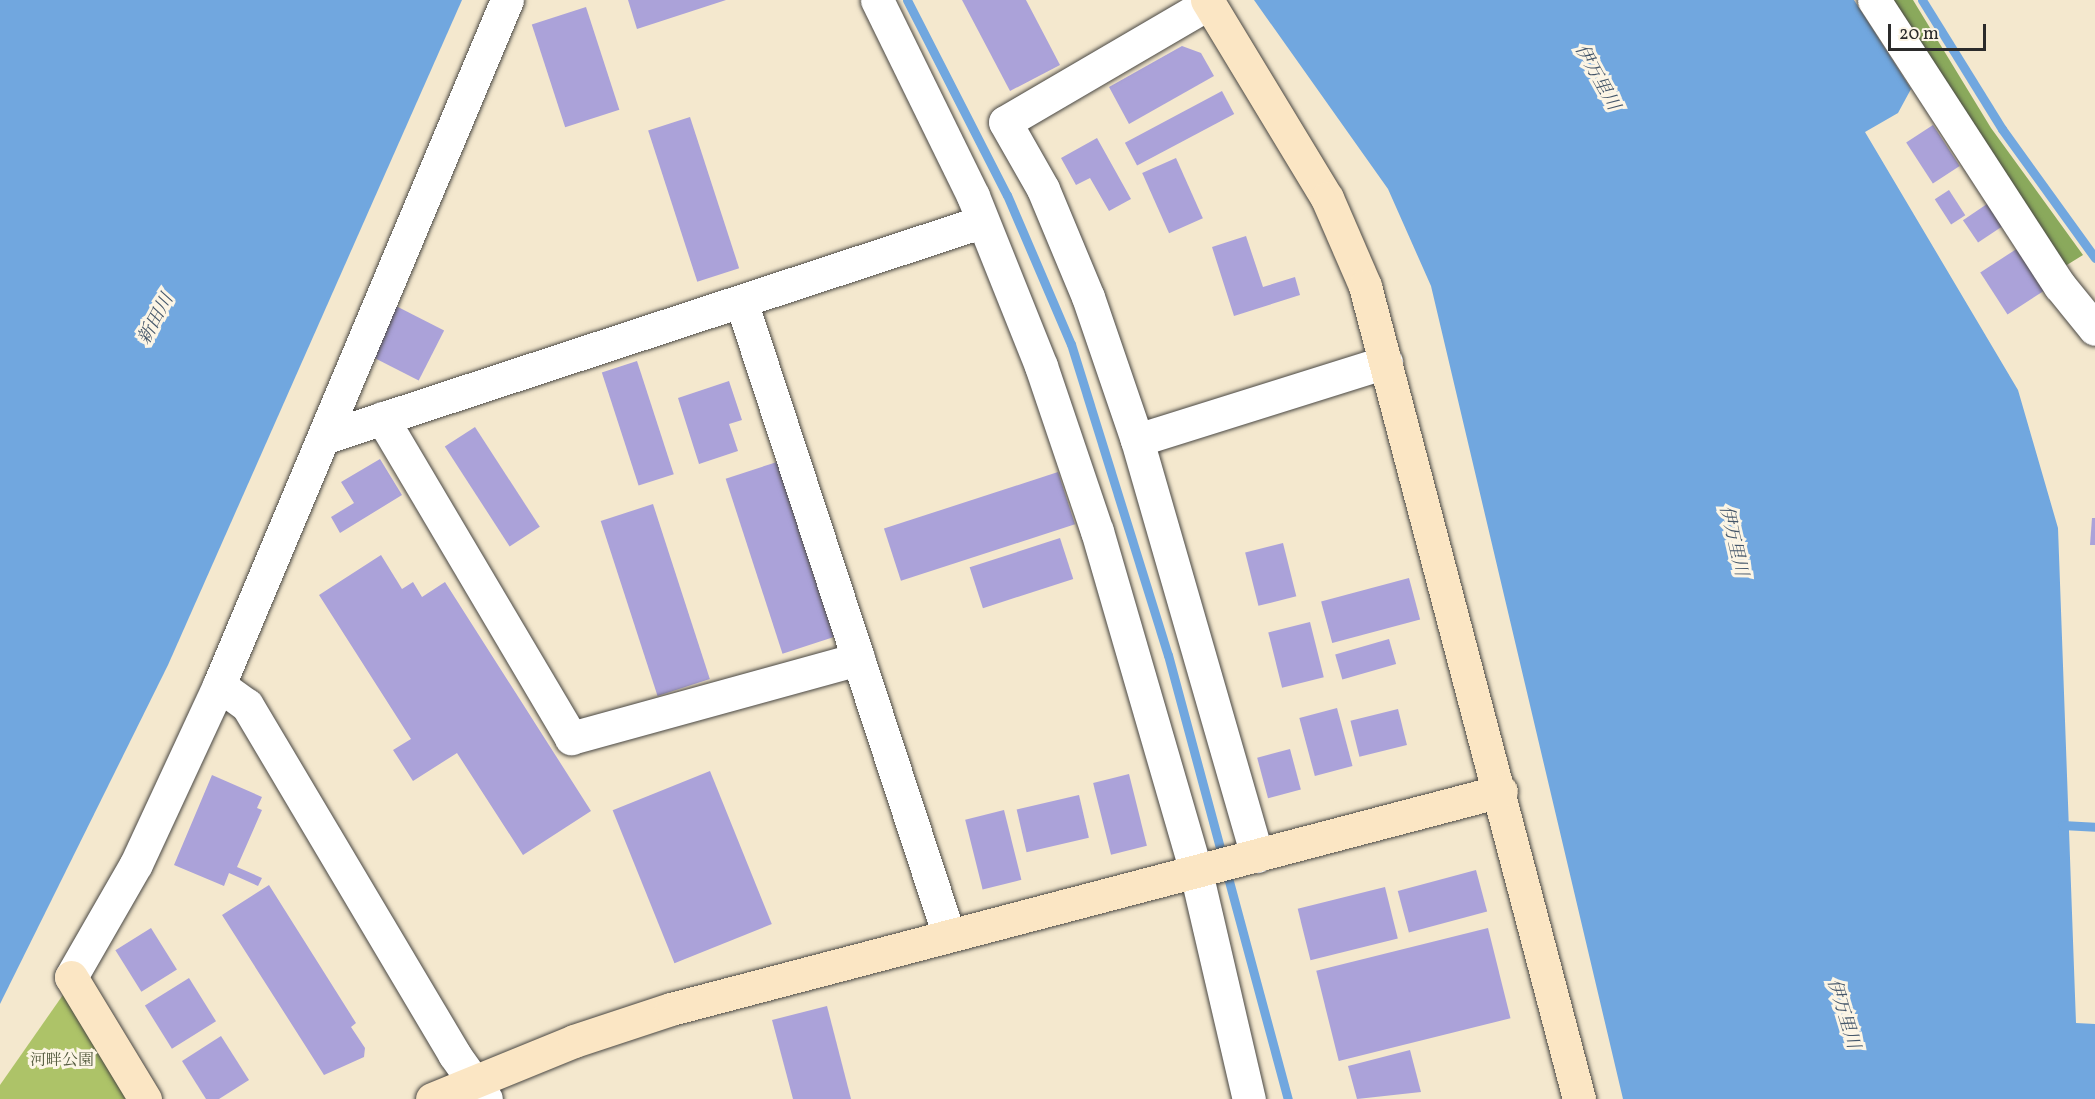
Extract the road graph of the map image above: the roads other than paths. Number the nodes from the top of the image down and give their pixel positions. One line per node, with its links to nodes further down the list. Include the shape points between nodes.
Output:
1 (507, 0): 10 (street, via 329,414)
2 (877, 0): 5 (street, via 974,196)
3 (1874, 0): 7 (street, via 2054,276)
4 (1208, 2): 8 (street, via 1327,198 1365,286); 11 (street, via 1005,122 1042,189 1088,297)
5 (981, 222): 6 (street); 16 (street, via 1041,366 1097,531)
6 (741, 301): 9 (street); 12 (street)
7 (2095, 329)
8 (1386, 362): 11 (street); 14 (street)
9 (382, 418): 10 (street); 12 (street, via 571,738)
10 (326, 436): 13 (street)
11 (1137, 440): 15 (street)
12 (858, 659): 17 (street)
13 (219, 685): 18 (street, via 248,705 454,1054); 19 (street, via 136,864 71,977)
14 (1501, 791): 15 (street); 22 (street)
15 (1257, 856): 16 (street)
16 (1196, 872): 17 (street); 21 (street)
17 (949, 936): 18 (street, via 671,1009)
18 (480, 1089): 20 (street)
19 (145, 1099)
20 (432, 1099)
21 (1249, 1099)
22 (1579, 1099)

